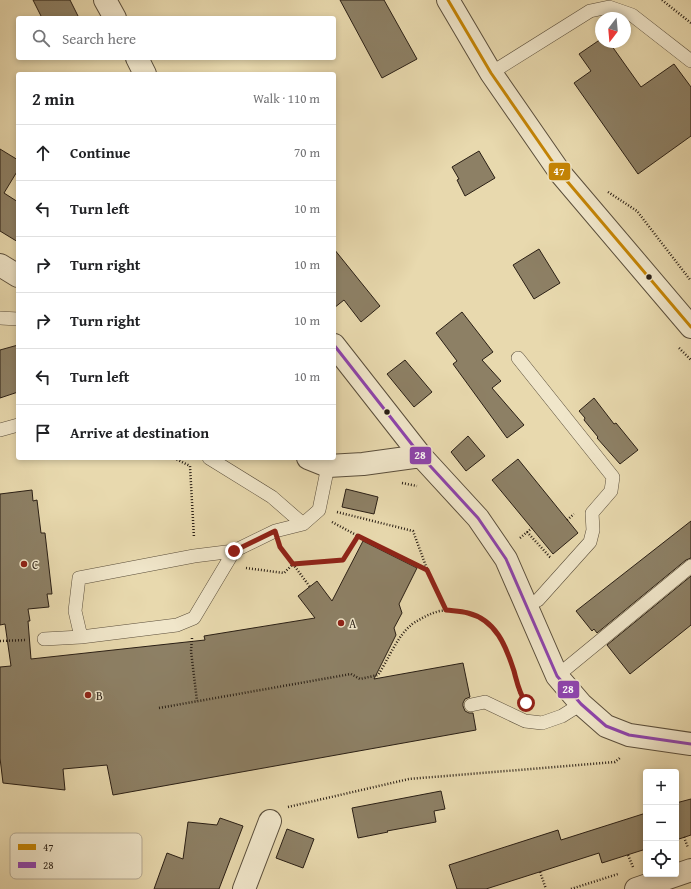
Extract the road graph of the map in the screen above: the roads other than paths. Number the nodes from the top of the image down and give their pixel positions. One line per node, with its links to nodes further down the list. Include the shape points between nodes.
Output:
1 (105, 0): 3 (street)
2 (448, 0): 7 (street)
3 (114, 16)
4 (138, 60): 6 (street)
5 (691, 61): 7 (lane, via 632,15 609,7 590,11)
6 (144, 72)
7 (491, 74): 12 (street, via 561,174)
8 (0, 265): 9 (street)
9 (16, 275)
10 (0, 318): 11 (lane)
11 (16, 319)
12 (691, 327)
13 (336, 348): 17 (street)
14 (518, 358): 24 (lane, via 613,477 612,491 592,513 593,530 590,542 538,600)
15 (16, 426): 16 (lane)
16 (0, 430)
17 (421, 456): 20 (street); 24 (street, via 478,518 506,559)
18 (212, 460): 21 (lane, via 272,497)
19 (313, 460): 20 (street)
20 (328, 466): 21 (lane, via 319,510)
21 (303, 524): 22 (lane, via 275,531)
22 (234, 551): 25 (lane, via 194,618 177,625); 25 (lane, via 78,578 75,611)
23 (691, 566): 27 (lane)
24 (526, 606): 27 (street)
25 (81, 637): 26 (lane)
26 (44, 638)
27 (557, 676): 28 (street)
28 (582, 704): 29 (lane, via 562,716 542,723 525,722 485,702); 30 (street, via 606,726 628,735)
29 (471, 705)
30 (691, 744)
31 (270, 820): 34 (street)
32 (690, 861): 33 (street)
33 (638, 884)
34 (244, 889)

